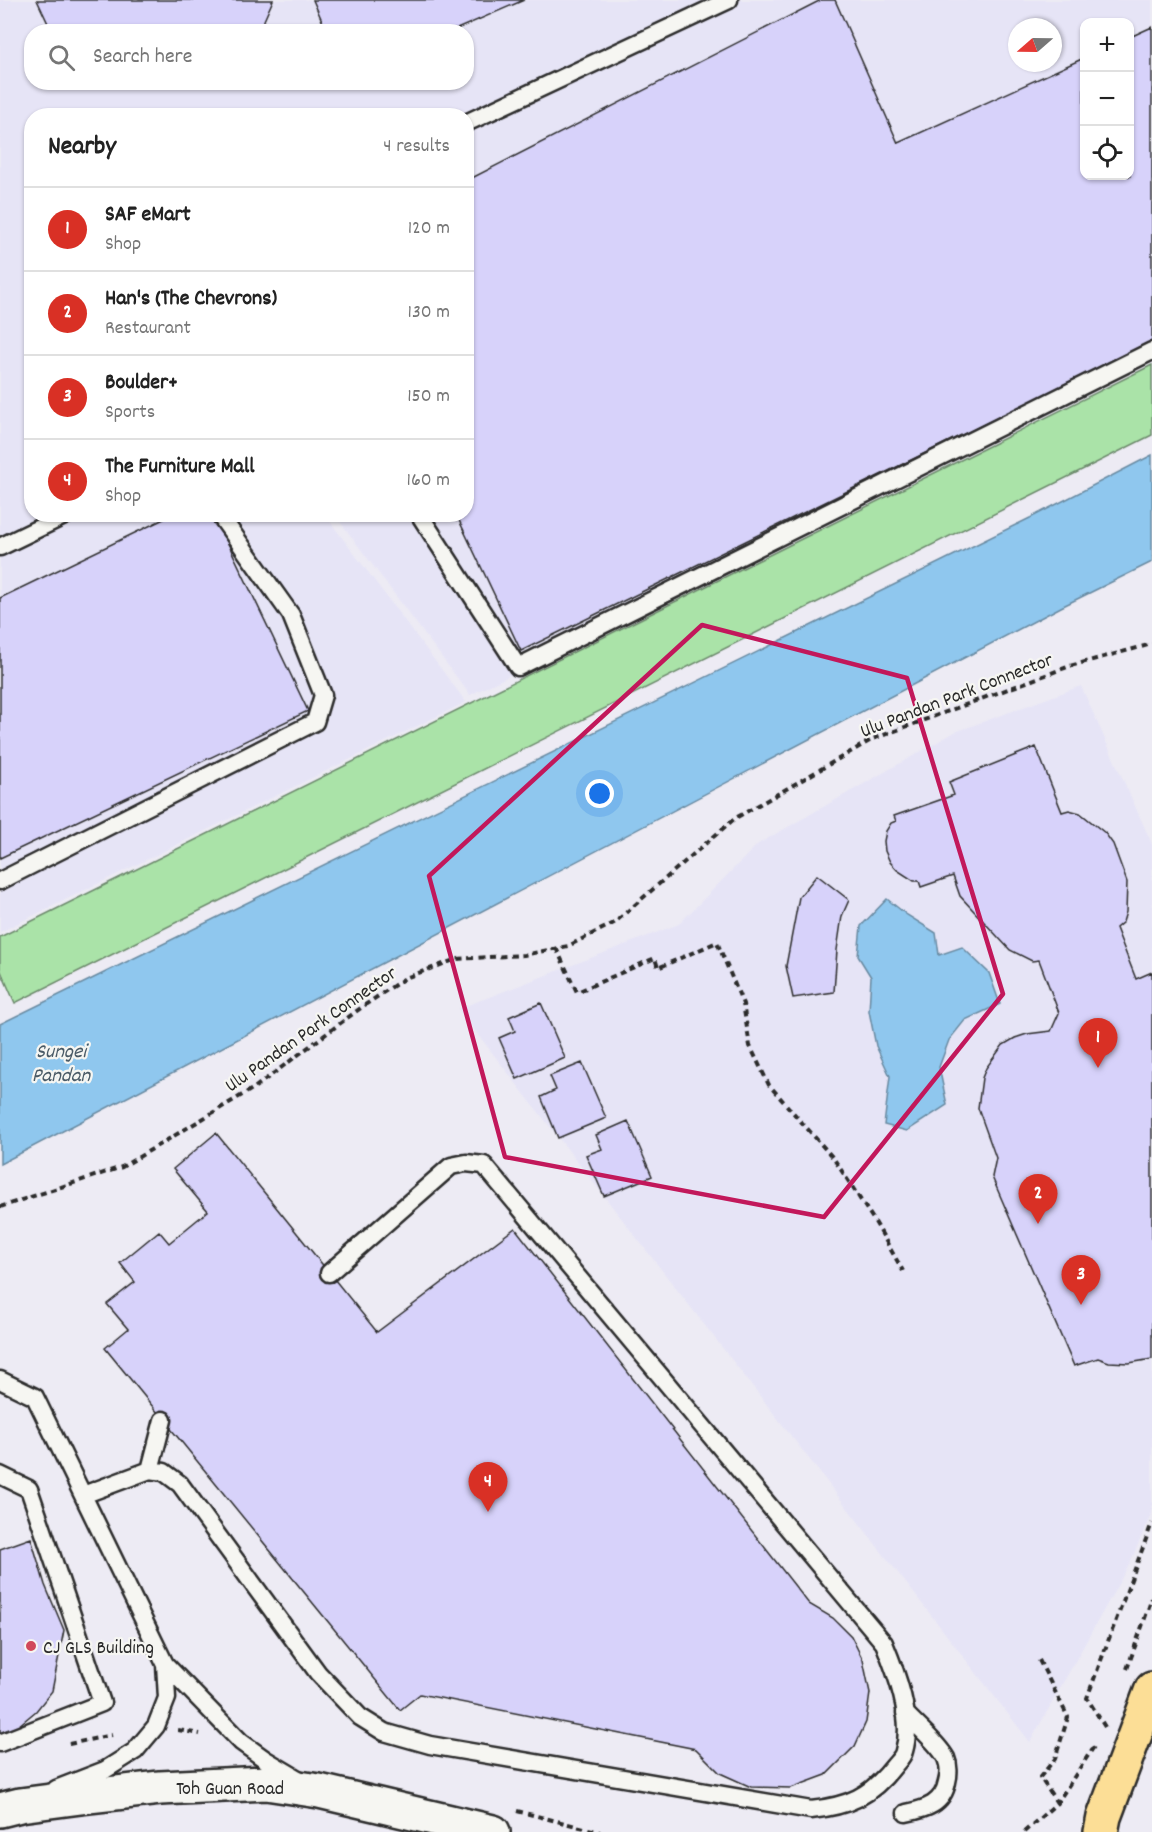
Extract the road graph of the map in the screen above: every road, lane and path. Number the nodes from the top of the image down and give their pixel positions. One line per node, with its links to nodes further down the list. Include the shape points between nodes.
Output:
1 (729, 0): 2 (lane)
2 (474, 119)
3 (1152, 351): 6 (lane, via 518,668)
4 (52, 522): 7 (lane)
5 (225, 522): 9 (lane, via 291,615 322,695 315,722)
6 (424, 522)
7 (0, 547)
8 (1152, 644): 10 (path, Ulu Pandan Park Connector, via 1070,666 873,739 735,819 614,923)
9 (0, 881)
10 (556, 948): 11 (path, Ulu Pandan Park Connector, via 524,955 457,958 405,978 254,1088 122,1167); 12 (path, via 577,992 655,958 658,968 717,942 743,1004 750,1046 769,1084 834,1159)
11 (0, 1208)
12 (903, 1271)
13 (329, 1273): 24 (lane, via 451,1167 466,1163 484,1165 884,1643 898,1675)
14 (0, 1380): 18 (lane, via 35,1397)
15 (164, 1420): 16 (lane)
16 (150, 1470): 18 (lane); 24 (lane, via 164,1472 180,1484 318,1673 360,1717 384,1732 430,1746 811,1810 836,1808 860,1799 884,1779 904,1753)
17 (0, 1475): 27 (lane, via 28,1489 102,1703)
18 (83, 1495): 22 (lane)
19 (1152, 1523): 25 (path, via 1087,1698 1105,1727)
20 (1152, 1598): 23 (path)
21 (1039, 1660): 29 (path, via 1068,1717 1055,1759 1040,1777)
22 (165, 1664): 28 (lane, via 241,1742); 30 (lane, via 167,1698 156,1726 135,1751 105,1770)
23 (1139, 1681): 32 (main road)
24 (905, 1713): 31 (lane, via 947,1759 949,1775 946,1790 938,1801 927,1809)
25 (1108, 1719)
26 (1099, 1737): 29 (path)
27 (0, 1743)
28 (319, 1791): 30 (main road, Toh Guan Road, via 266,1783 183,1787); 33 (main road, Toh Guan Road)
29 (1058, 1803): 34 (path)
30 (10, 1808)
31 (906, 1813)
32 (1095, 1827)
33 (493, 1832)
34 (1024, 1832)

